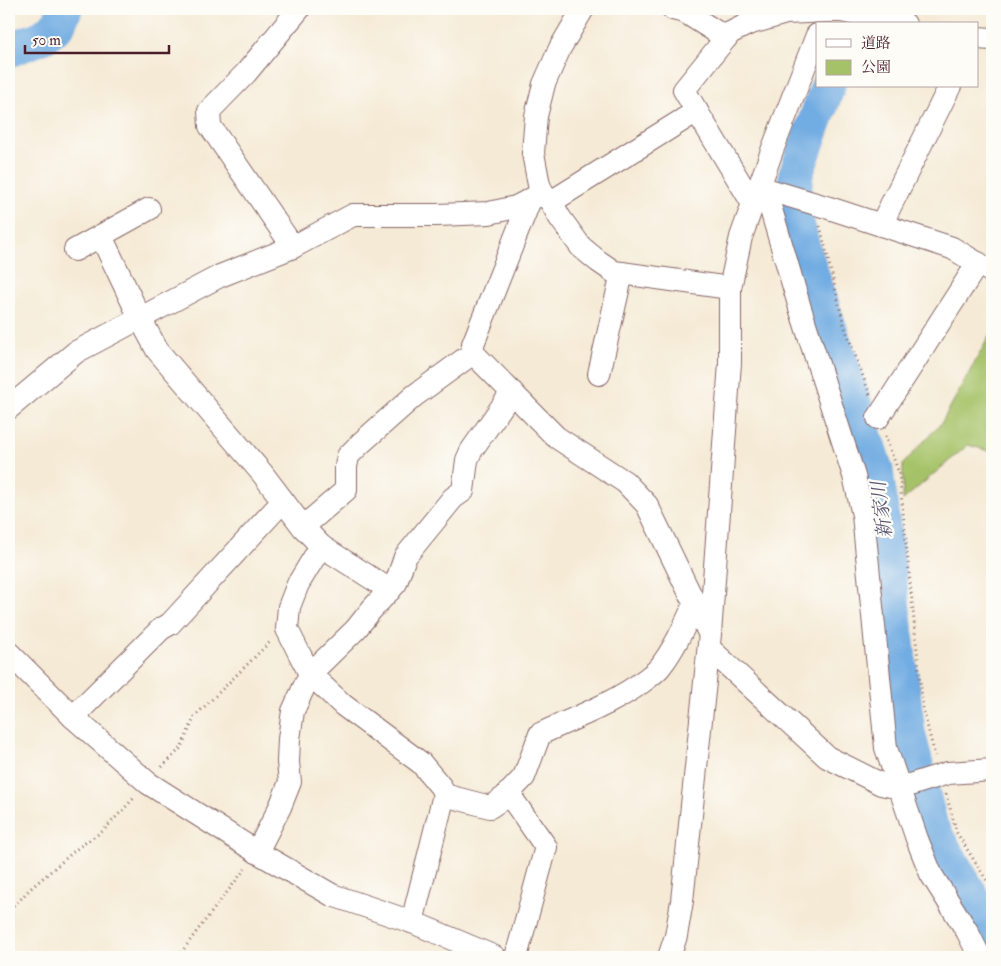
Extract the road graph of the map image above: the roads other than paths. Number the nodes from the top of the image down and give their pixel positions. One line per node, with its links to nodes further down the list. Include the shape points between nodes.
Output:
1 (300, 9): 18 (street, via 209,111 210,126)
2 (583, 9): 14 (street, via 544,84 536,116 533,153)
3 (673, 9): 7 (street, via 685,12)
4 (875, 13): 5 (street); 6 (street)
5 (829, 14): 7 (street, via 786,13 748,24)
6 (900, 22)
7 (726, 38): 12 (street, via 684,90)
8 (816, 38): 13 (street)
9 (978, 38): 10 (street)
10 (992, 39)
11 (949, 88): 16 (street)
12 (697, 110): 13 (street); 14 (street)
13 (763, 193): 16 (street, via 821,205); 22 (street, via 741,237); 39 (street, via 854,476 863,515 886,748)
14 (541, 198): 18 (street, via 489,213 353,215); 21 (street, via 581,247 614,272); 24 (street, via 473,344)
15 (148, 209): 17 (street)
16 (881, 225): 20 (street, via 952,248)
17 (101, 236): 19 (street); 23 (street)
18 (293, 247): 23 (street, via 220,276)
19 (75, 250)
20 (985, 268): 28 (street)
21 (622, 273): 22 (street); 25 (street)
22 (730, 288): 34 (street, via 730,363)
23 (140, 318): 27 (street, via 76,352); 29 (street, via 157,350)
24 (474, 353): 26 (street); 30 (street, via 414,396 361,442 348,456 346,490)
25 (599, 374)
26 (512, 392): 32 (street, via 471,450 463,491 453,498 405,557 396,583); 33 (street, via 556,437 625,482 647,505)
27 (9, 408)
28 (878, 418)
29 (283, 501): 30 (street); 37 (street, via 170,624 161,628)
30 (303, 527): 31 (street)
31 (321, 546): 32 (street); 36 (street, via 298,584 289,607 287,629)
32 (390, 590): 36 (street, via 356,630)
33 (695, 603): 34 (street); 40 (street, via 659,669 636,687 540,734 524,776)
34 (709, 641): 39 (street, via 827,757 881,784); 46 (street, via 682,901)
35 (9, 653): 37 (street)
36 (310, 674): 41 (street, via 343,705 421,763); 42 (street, via 293,711 288,762 290,782)
37 (72, 717): 42 (street, via 148,783)
38 (992, 770): 39 (street, via 944,774)
39 (900, 788): 47 (street, via 931,874)
40 (508, 793): 41 (street, via 490,808); 45 (street, via 546,847)
41 (444, 795): 43 (street)
42 (257, 852): 43 (street, via 332,895)
43 (412, 922): 44 (street)
44 (495, 957)
45 (516, 957)
46 (669, 957)
47 (980, 957)

